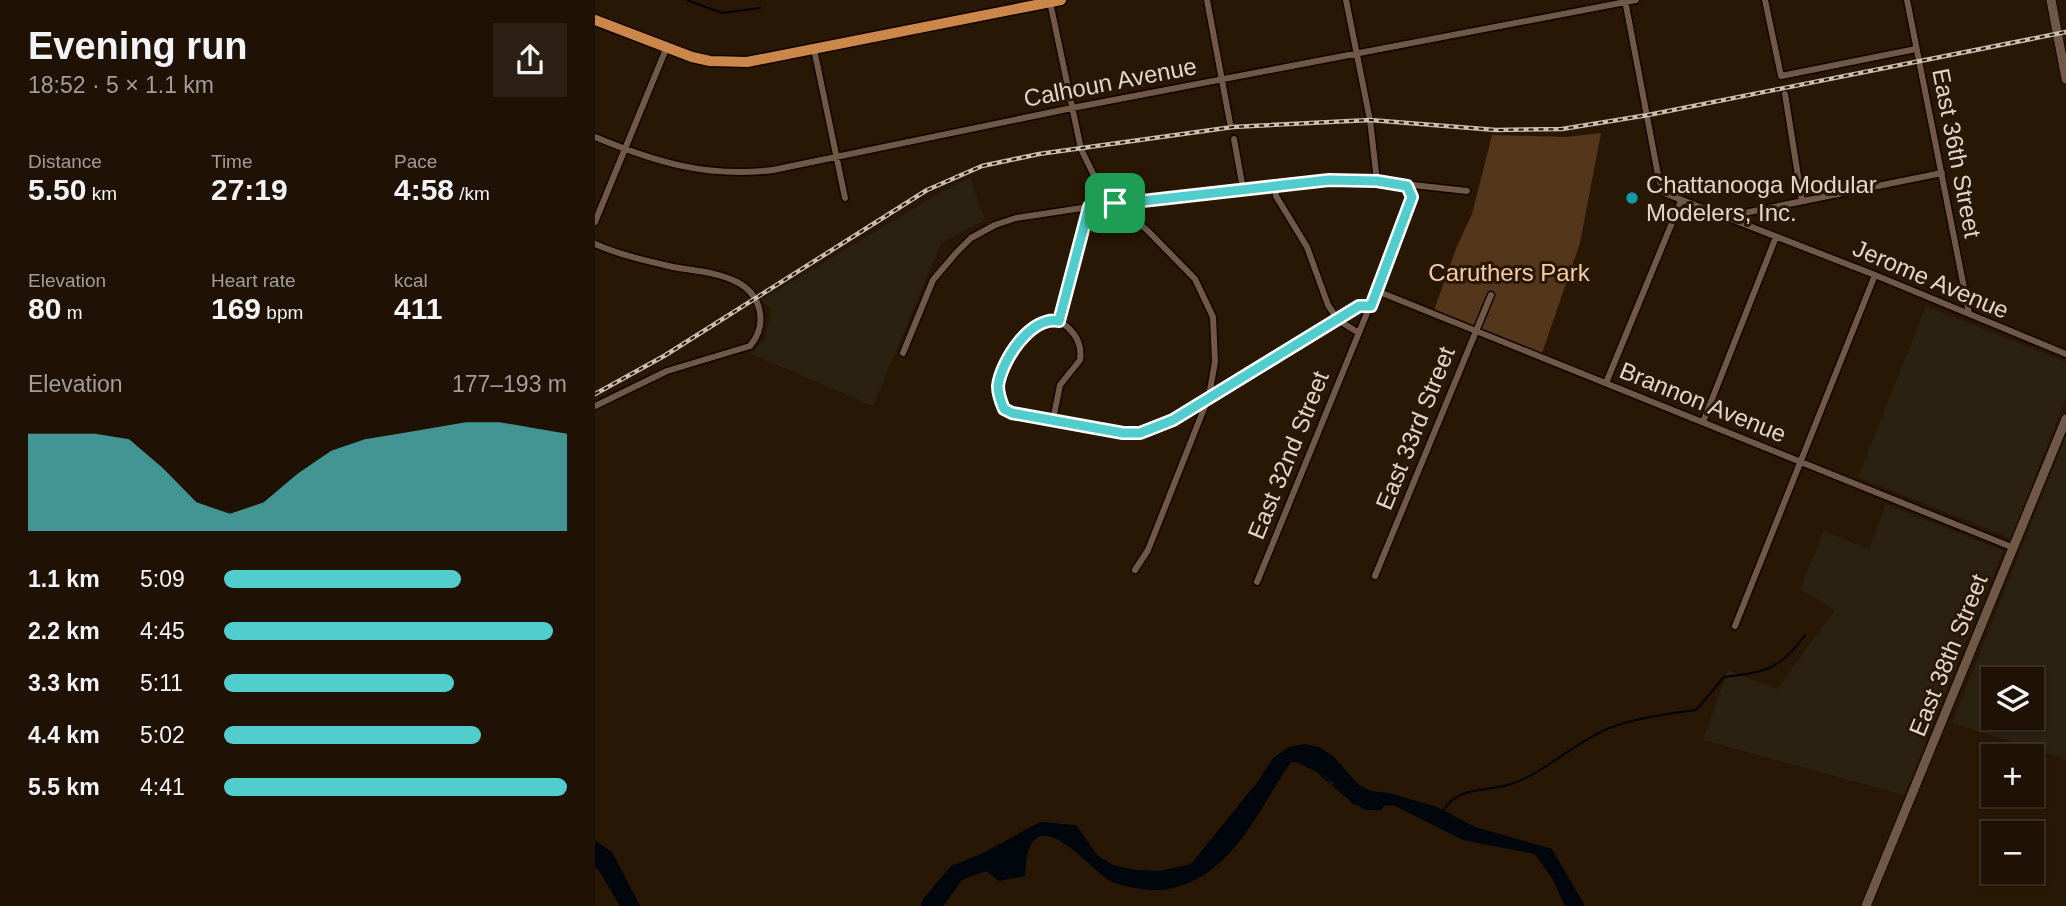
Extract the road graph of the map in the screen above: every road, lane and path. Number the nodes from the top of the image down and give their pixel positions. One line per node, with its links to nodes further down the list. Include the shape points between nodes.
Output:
1 (1207, 0): 15 (street)
2 (1346, 0): 13 (street)
3 (1636, 0): 8 (street, Calhoun Avenue)
4 (1765, 0): 12 (street, via 1781,76)
5 (1907, 0): 12 (street, East 36th Street)
6 (2051, 0): 14 (main road)
7 (1056, 1): 10 (highway); 17 (street)
8 (1625, 1): 13 (street, Calhoun Avenue); 30 (street, Jerome Avenue, via 1659,180 1664,193)
9 (595, 19): 11 (highway)
10 (814, 48): 11 (highway, via 747,62 710,61); 22 (street)
11 (667, 49): 21 (street)
12 (1916, 50): 23 (street, East 36th Street)
13 (1357, 55): 15 (street, Calhoun Avenue); 24 (street)
14 (2066, 79)
15 (1223, 80): 17 (street, Calhoun Avenue); 18 (street)
16 (1784, 94): 31 (street)
17 (1072, 108): 22 (street, Calhoun Avenue); 32 (street, via 1086,160 1102,192)
18 (1230, 123)
19 (595, 137): 21 (street, Calhoun Avenue)
20 (1234, 139): 27 (street)
21 (623, 149): 22 (street, Calhoun Avenue, via 682,167 731,173); 35 (street)
22 (837, 157): 29 (street)
23 (1942, 173): 31 (street); 42 (street, East 36th Street)
24 (1377, 181): 25 (street); 26 (street)
25 (1276, 185): 27 (street); 43 (street, via 1276,196 1307,247)
26 (1407, 186): 28 (street); 39 (street, East 32nd Street, via 1410,208)
27 (1243, 189): 32 (street)
28 (1467, 191)
29 (845, 198)
30 (1681, 201): 34 (street, Jerome Avenue); 49 (street)
31 (1802, 201): 34 (street)
32 (1115, 203): 33 (street); 50 (street, via 1195,279 1206,299 1215,341)
33 (1089, 207): 44 (street); 47 (street, via 1016,218 971,239 933,281)
34 (1718, 215): 36 (street, Jerome Avenue)
35 (595, 222)
36 (1776, 237): 38 (street, Jerome Avenue); 54 (street)
37 (595, 244): 51 (street, via 742,285 762,318 750,346 667,371)
38 (1875, 275): 42 (street, Jerome Avenue); 55 (street)
39 (1377, 291): 41 (street, East 32nd Street); 45 (street, Brannon Avenue)
40 (1491, 295): 45 (street, East 33rd Street)
41 (1371, 306): 43 (street, via 1359,306); 46 (street, East 32nd Street)
42 (1969, 313): 48 (street, Jerome Avenue)
43 (1338, 320): 46 (street); 50 (street)
44 (1059, 321): 53 (street, via 1072,331 1081,352 1060,385); 53 (street, via 1034,325 1015,349 998,387 1004,409)
45 (1476, 330): 49 (street, Brannon Avenue); 58 (street, East 33rd Street)
46 (1359, 333): 59 (street, East 32nd Street)
47 (903, 353)
48 (2066, 354)
49 (1606, 383): 54 (street, Brannon Avenue)
50 (1209, 396): 53 (street, via 1173,420 1140,433); 57 (street, via 1148,550)
51 (595, 406)
52 (2066, 419): 56 (main road, East 38th Street)
53 (1053, 420)
54 (1703, 422): 55 (street, Brannon Avenue)
55 (1800, 462): 56 (street, Brannon Avenue); 60 (street)
56 (2014, 548): 61 (main road, East 38th Street)
57 (1135, 570)
58 (1375, 576)
59 (1257, 582)
60 (1735, 626)
61 (1866, 906)

